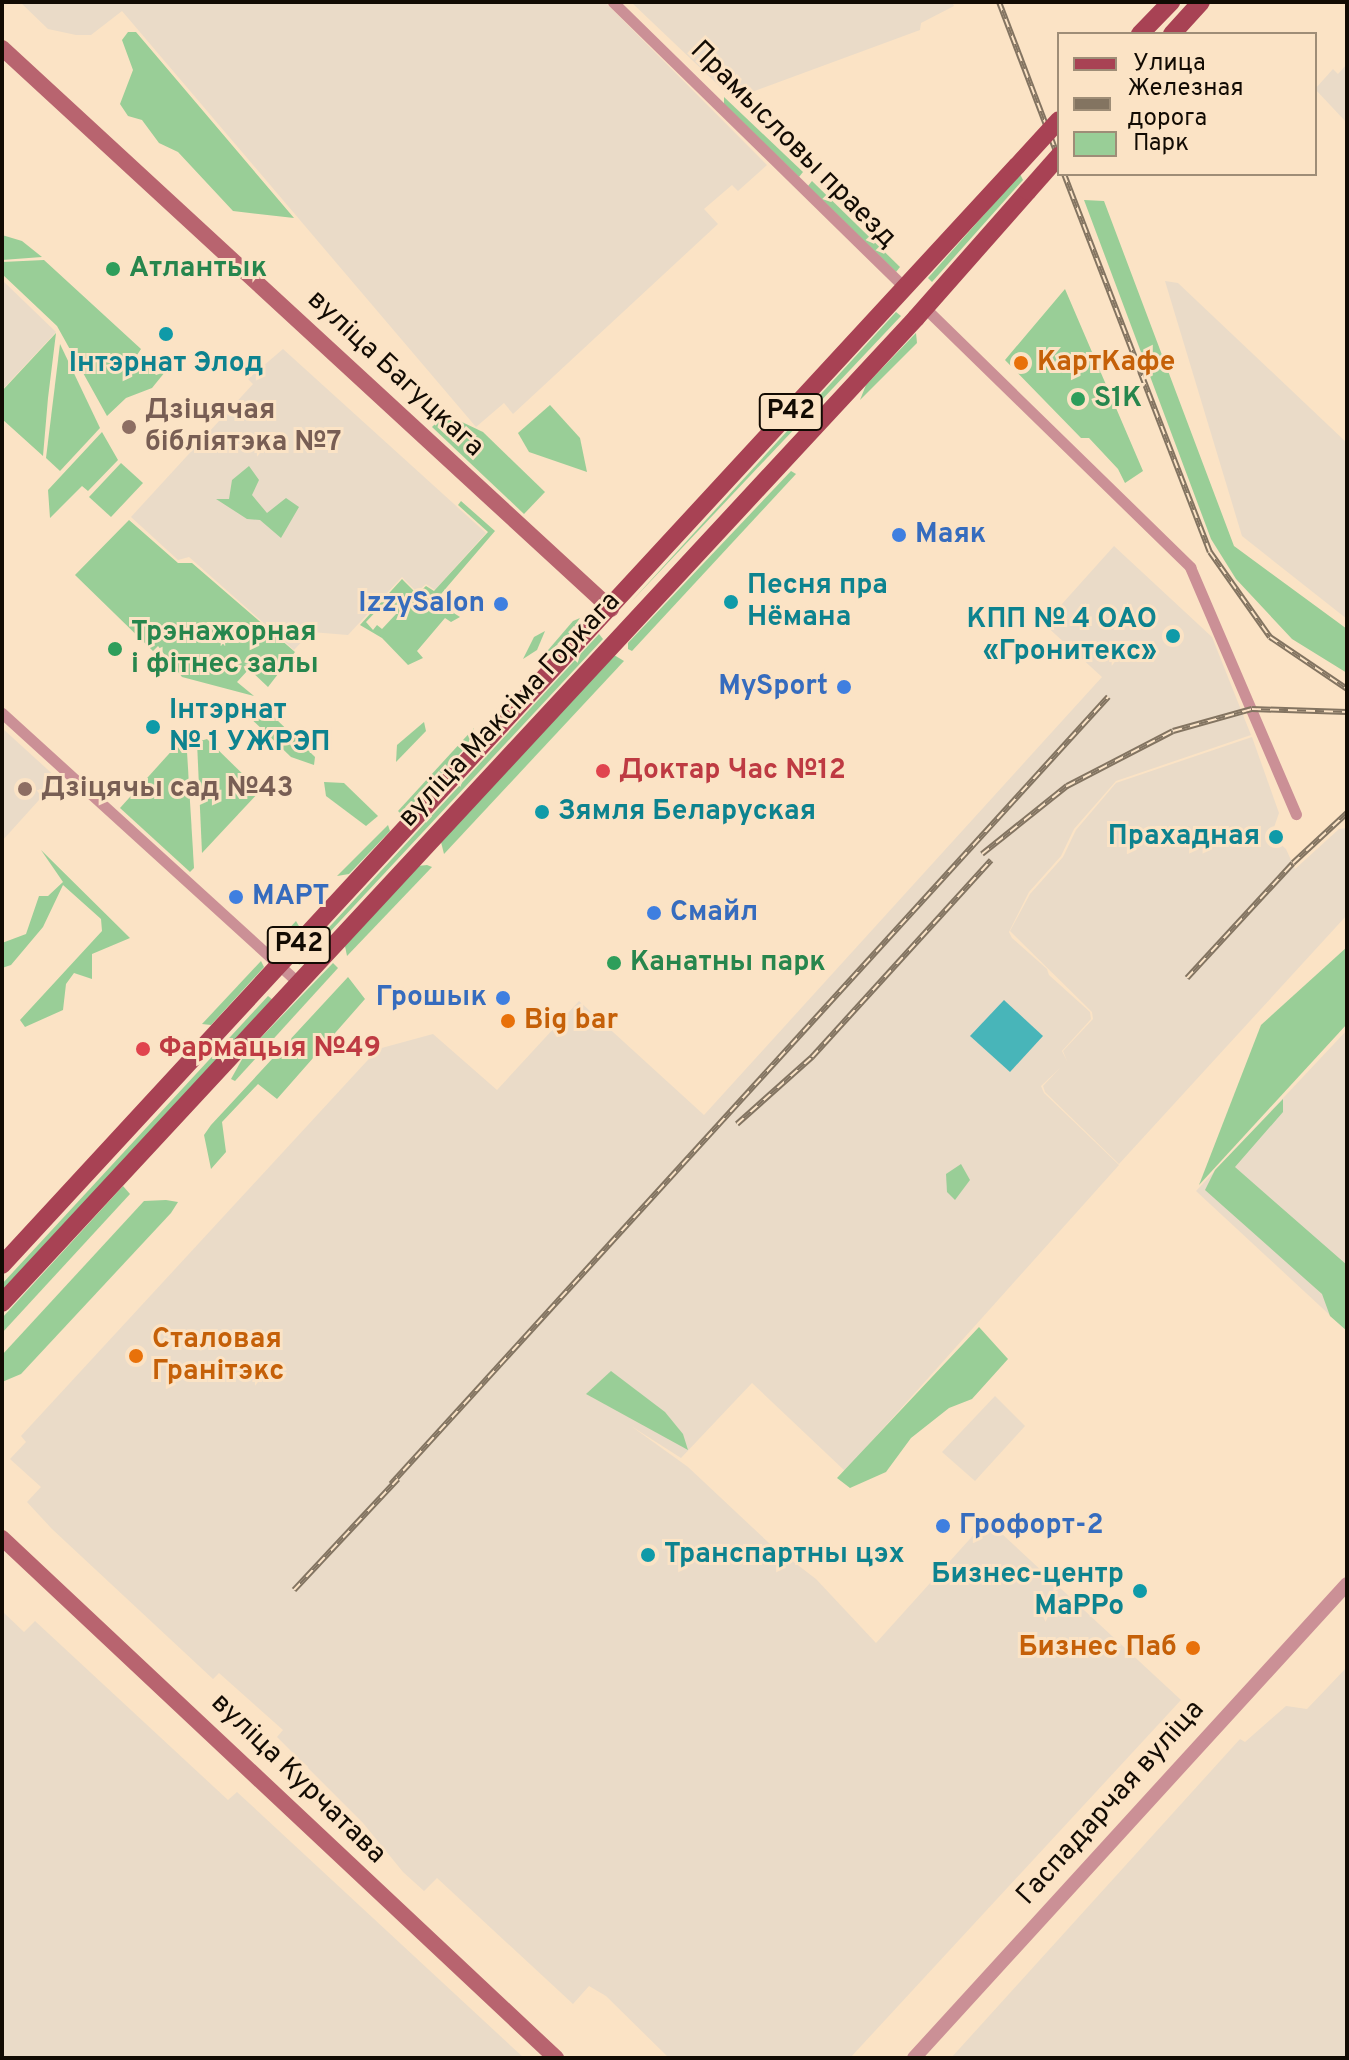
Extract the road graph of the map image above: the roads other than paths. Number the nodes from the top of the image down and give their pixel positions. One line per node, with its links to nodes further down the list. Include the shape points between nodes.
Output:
1 (613, 2): 9 (street, Прамысловы праезд)
2 (1171, 2): 4 (main road)
3 (1201, 2): 5 (main road)
4 (1142, 32)
5 (1174, 32)
6 (2, 48): 11 (main road, вуліца Багуцкага)
7 (1057, 122): 9 (main road, вуліца Максіма Горкага / Р42, bridge)
8 (1057, 158): 10 (main road, вуліца Максіма Горкага / Р42, bridge)
9 (905, 288): 11 (main road, вуліца Максіма Горкага / Р42)
10 (925, 308): 12 (main road, вуліца Максіма Горкага / Р42); 14 (street, via 1190,567)
11 (611, 609): 12 (main road); 15 (main road, вуліца Максіма Горкага / Р42)
12 (628, 624): 16 (main road, вуліца Максіма Горкага / Р42)
13 (2, 713): 15 (street)
14 (1296, 814)
15 (280, 966): 16 (street); 17 (main road, вуліца Максіма Горкага / Р42)
16 (298, 982): 18 (main road, вуліца Максіма Горкага / Р42)
17 (2, 1265)
18 (2, 1303)
19 (2, 1538): 21 (main road, вуліца Курчатава)
20 (1347, 1584): 22 (street, Гаспадарчая вуліца)
21 (556, 2058)
22 (914, 2058)

